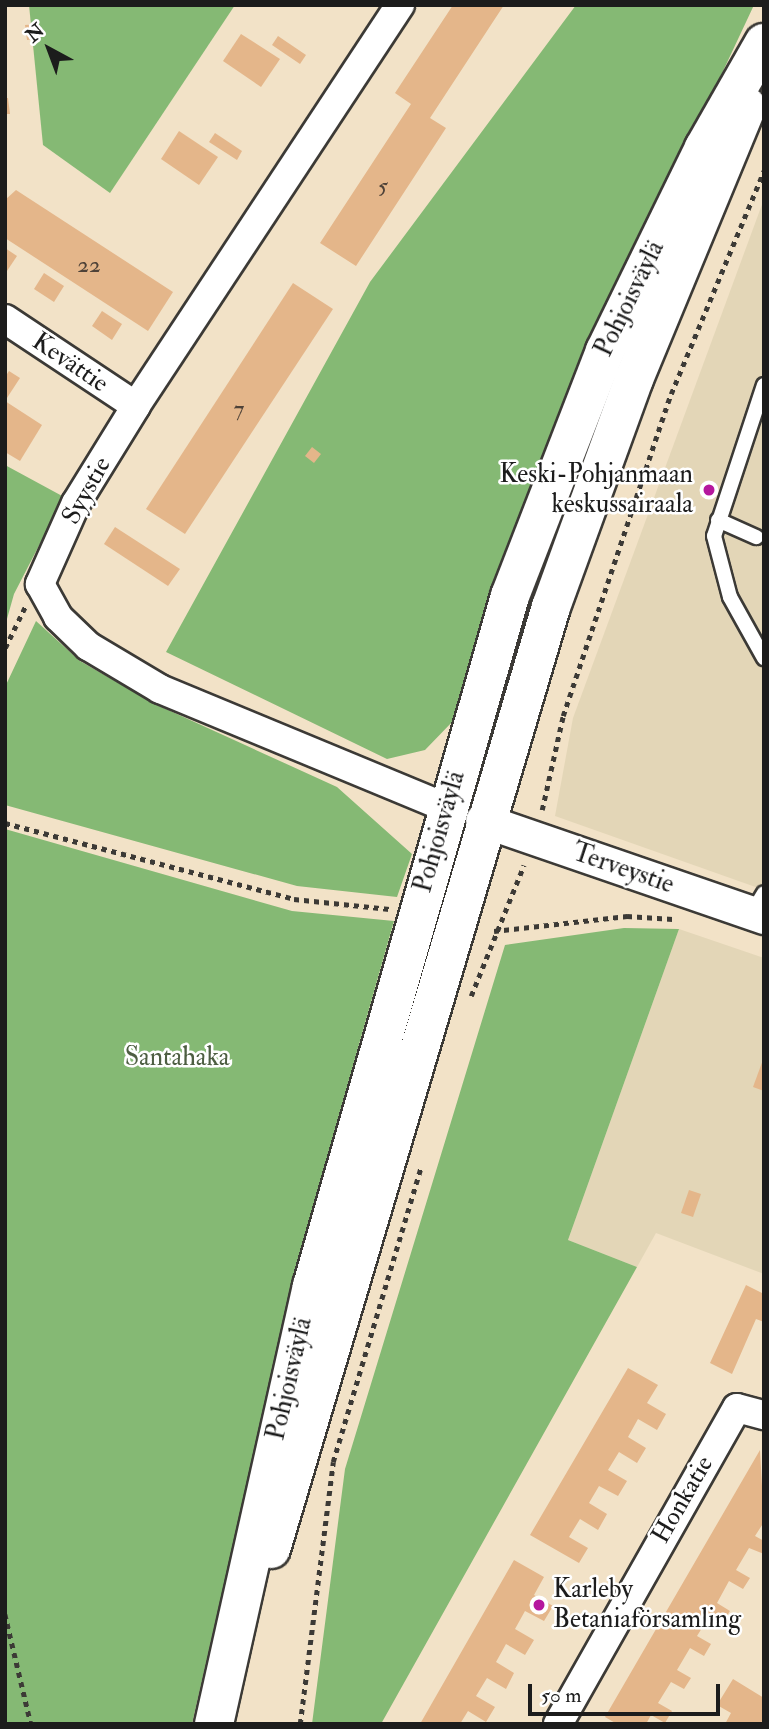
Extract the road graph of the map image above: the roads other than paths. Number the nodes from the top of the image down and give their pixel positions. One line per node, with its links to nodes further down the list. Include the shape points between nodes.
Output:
1 (400, 5): 6 (street, Syystie)
2 (764, 43): 10 (main road, Pohjoisväylä, via 704,148 605,351 510,596)
3 (764, 54): 11 (main road, Pohjoisväylä, via 731,155 583,513)
4 (5, 319): 6 (street, Kevättie)
5 (764, 385): 7 (lane)
6 (136, 406): 10 (street, Syystie, via 76,503 40,584 58,617 88,646 160,690)
7 (718, 520): 8 (lane); 9 (lane, via 718,569)
8 (756, 537)
9 (764, 658)
10 (447, 808): 11 (main road); 14 (main road, Pohjoisväylä, via 312,1286)
11 (482, 820): 12 (street, Terveystie); 14 (main road, Pohjoisväylä, via 289,1499)
12 (760, 908)
13 (764, 1415): 16 (street, Honkatie, via 737,1408)
14 (230, 1662): 15 (main road, Pohjoisväylä)
15 (214, 1724)
16 (558, 1724)

